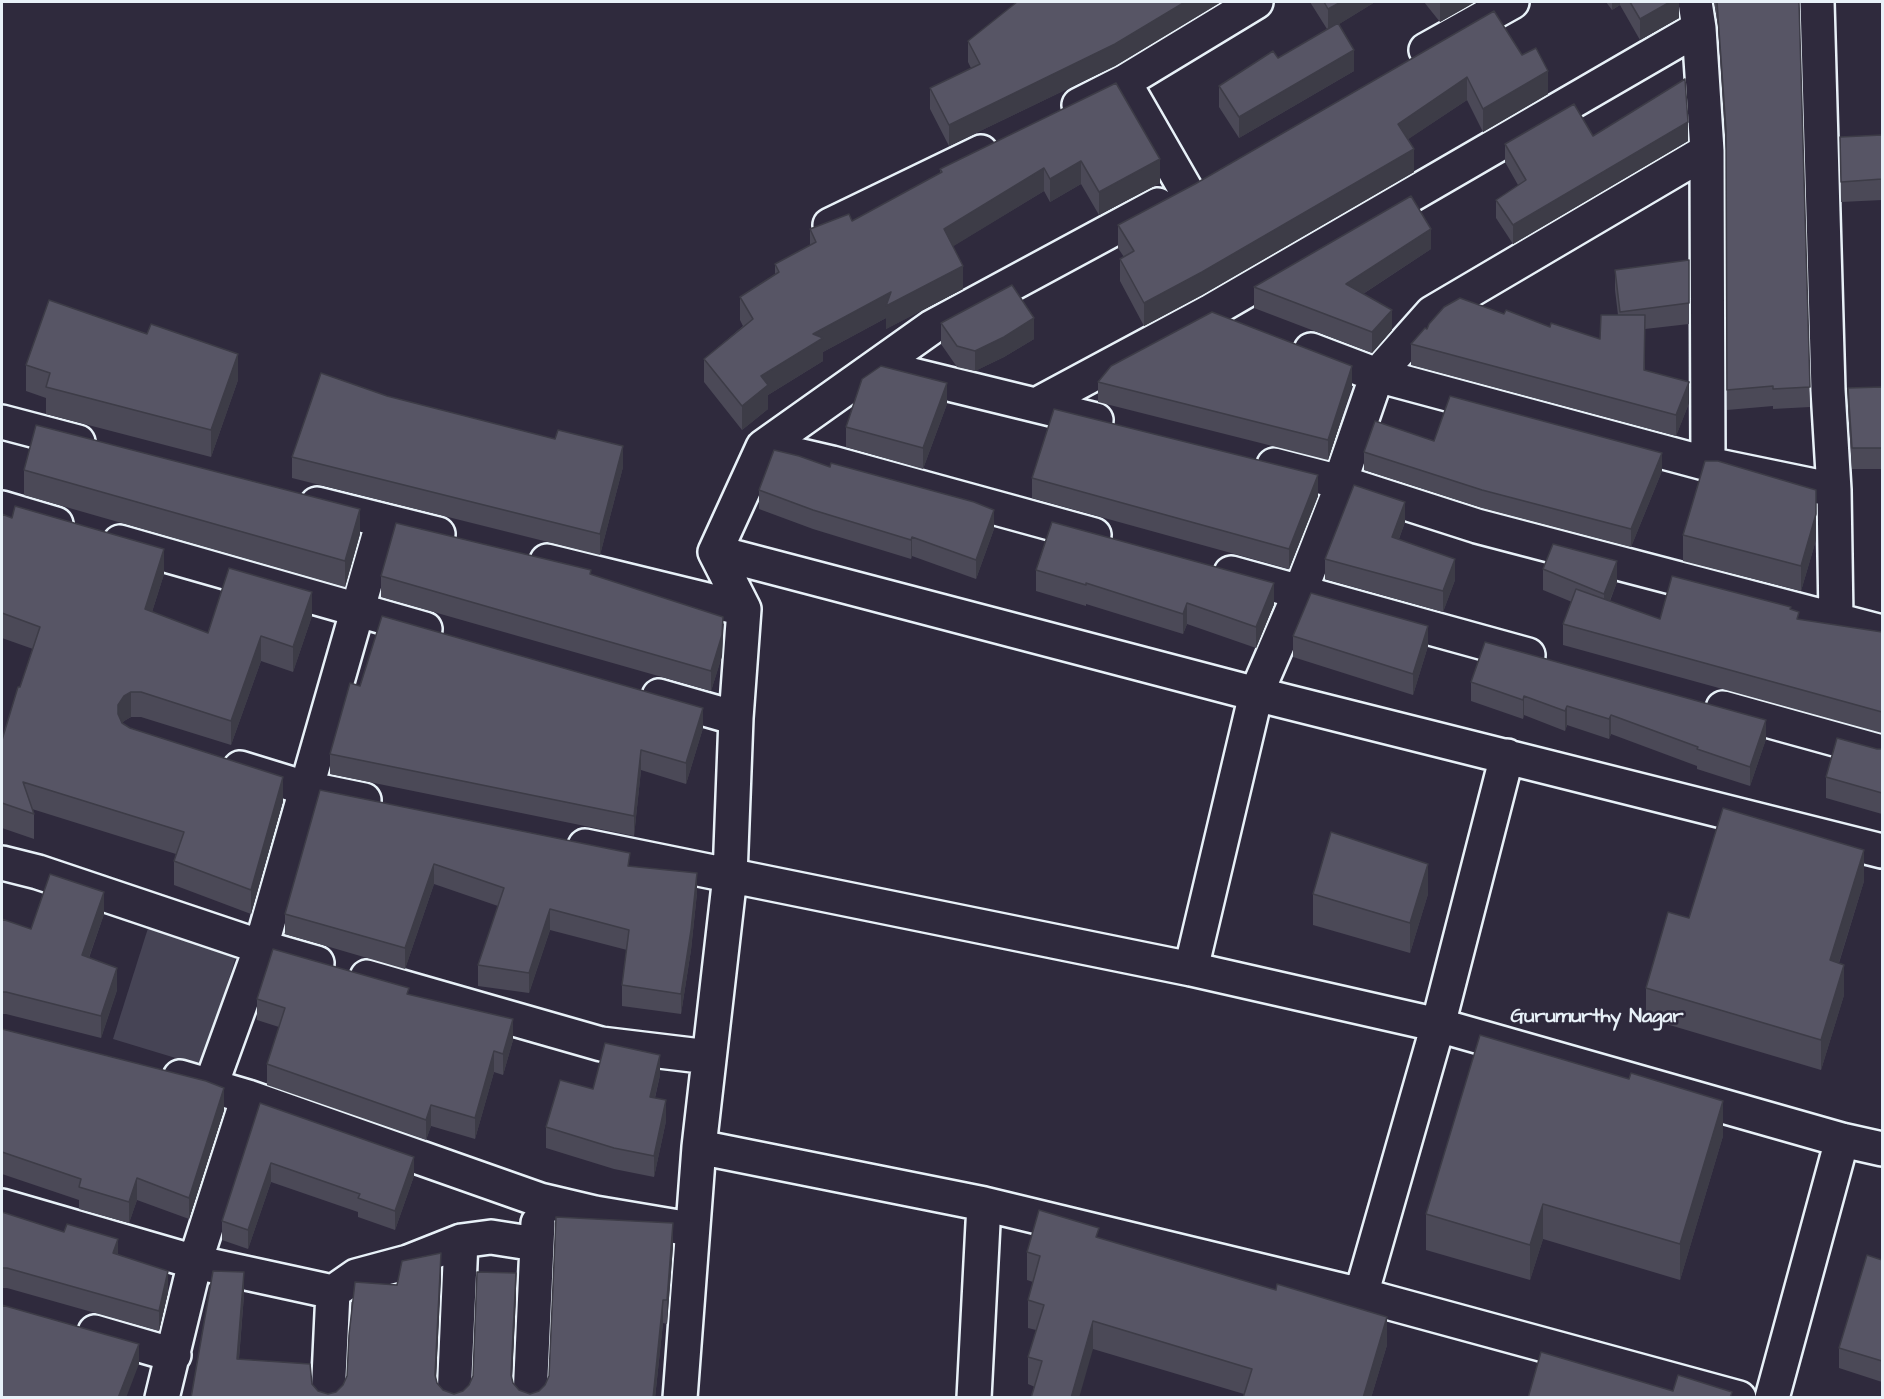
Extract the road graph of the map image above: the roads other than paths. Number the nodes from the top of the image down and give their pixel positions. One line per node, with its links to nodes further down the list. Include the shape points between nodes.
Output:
1 (1512, 2): 5 (street)
2 (1817, 2): 18 (street)
3 (1248, 4): 6 (street)
4 (1697, 15): 9 (street); 13 (street)
5 (1401, 65)
6 (1124, 82): 7 (street); 11 (street)
7 (1052, 118)
8 (1010, 139): 12 (street)
9 (1707, 151): 17 (street, via 1432,313); 26 (street)
10 (1216, 172): 11 (street)
11 (1186, 190): 16 (street, via 932,327)
12 (830, 225)
13 (1211, 311): 14 (street); 20 (street)
14 (1244, 324)
15 (1288, 341): 17 (street)
16 (876, 366): 20 (street); 23 (street)
17 (1377, 375): 26 (street); 27 (street)
18 (1828, 390): 19 (street); 28 (street)
19 (1861, 390)
20 (1036, 405): 22 (street)
21 (2, 422): 24 (street)
22 (1126, 428)
23 (763, 447): 33 (street); 34 (street)
24 (105, 449)
25 (1250, 459): 27 (street)
26 (1708, 464): 28 (street)
27 (1340, 482): 37 (street); 40 (street, via 1477,526)
28 (1834, 490): 40 (street)
29 (290, 497): 31 (street)
30 (2, 508): 39 (street)
31 (383, 521): 32 (street); 39 (street)
32 (464, 541)
33 (1117, 541)
34 (715, 552): 38 (street); 45 (street)
35 (523, 555): 38 (street)
36 (1197, 563): 37 (street)
37 (1300, 592): 43 (street); 45 (street)
38 (744, 609): 47 (street)
39 (357, 610): 42 (street); 51 (street)
40 (1836, 620): 41 (street)
41 (1882, 632)
42 (449, 636)
43 (1551, 661)
44 (632, 689): 47 (street)
45 (1256, 694): 49 (street); 58 (street)
46 (1700, 702): 48 (street)
47 (736, 718): 56 (street)
48 (1882, 752)
49 (1507, 756): 54 (street); 59 (street)
50 (215, 760): 51 (street)
51 (305, 788): 52 (street); 57 (street)
52 (397, 807)
53 (558, 840): 56 (street)
54 (1882, 851)
55 (2, 863): 57 (street)
56 (730, 876): 58 (street); 60 (street)
57 (261, 947): 60 (street, via 601,1044); 62 (street)
58 (1191, 969): 59 (street)
59 (1438, 1025): 64 (street); 75 (street)
60 (709, 1057): 65 (street)
61 (156, 1071): 62 (street)
62 (211, 1085): 63 (street)
63 (248, 1096): 67 (street); 73 (street)
64 (1842, 1140): 66 (street); 85 (street)
65 (699, 1147): 68 (street); 70 (street)
66 (1882, 1149)
67 (540, 1200): 70 (street); 72 (street)
68 (984, 1204): 75 (street); 83 (street)
69 (2, 1206): 73 (street)
70 (692, 1229): 82 (street)
71 (461, 1241): 72 (street, via 491,1237); 74 (street, via 408,1262 356,1276); 80 (street)
72 (536, 1244): 81 (street)
73 (195, 1262): 74 (street); 77 (street)
74 (333, 1292): 79 (street)
75 (1361, 1295): 84 (street)
76 (70, 1325): 77 (street)
77 (174, 1355): 78 (street)
78 (162, 1398)
79 (328, 1398)
80 (454, 1398)
81 (530, 1398)
82 (680, 1398)
83 (974, 1398)
84 (1739, 1398)
85 (1772, 1398)

